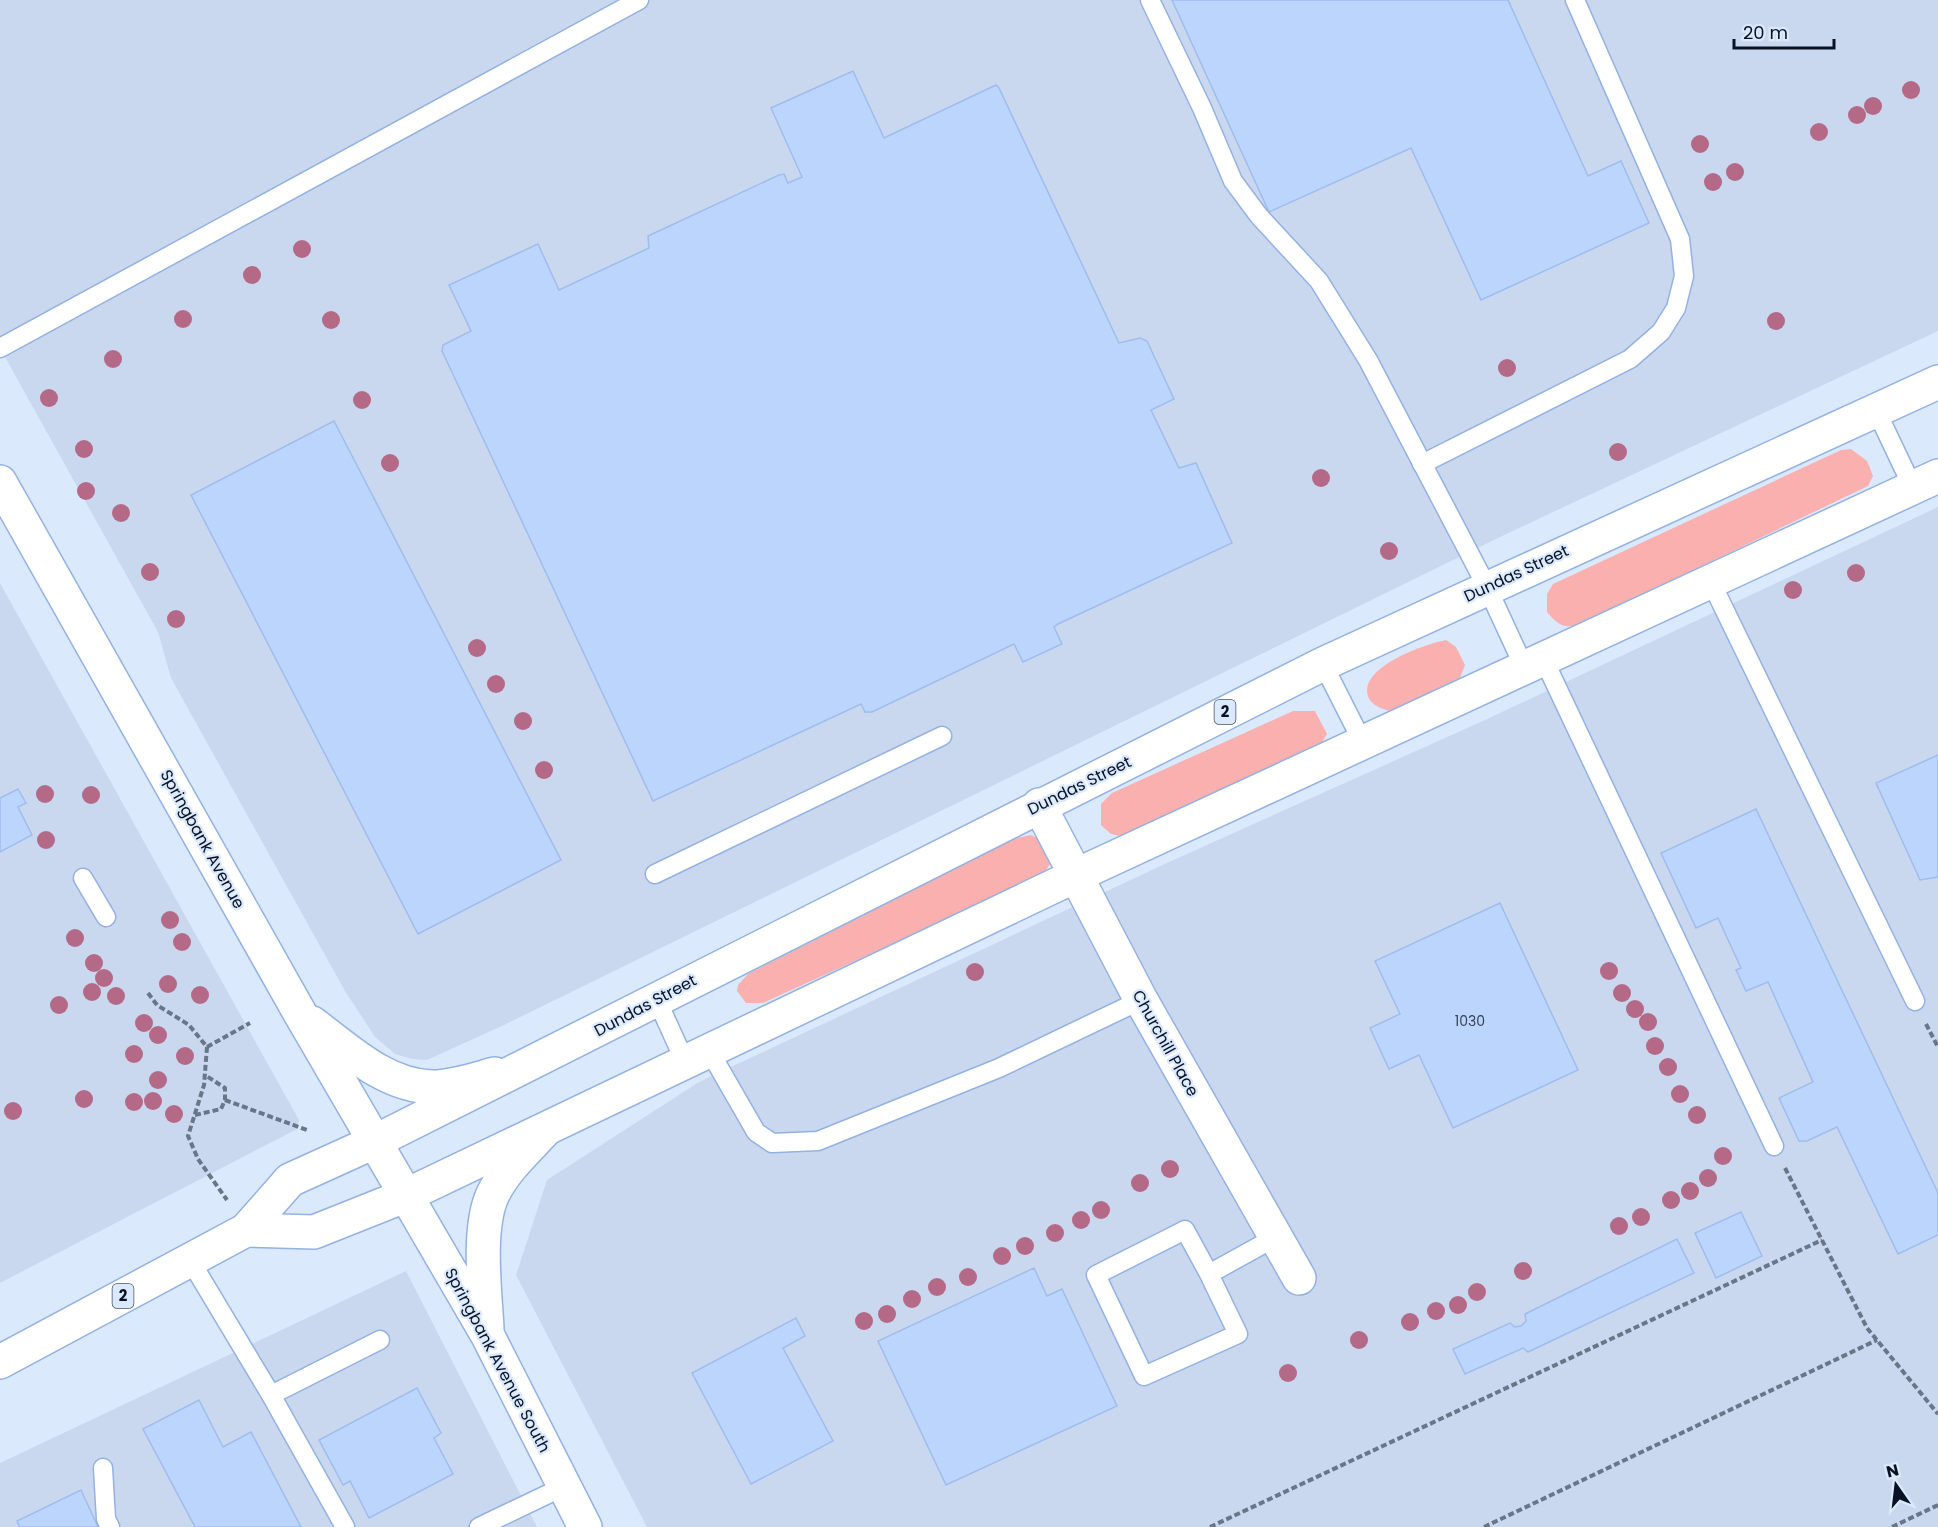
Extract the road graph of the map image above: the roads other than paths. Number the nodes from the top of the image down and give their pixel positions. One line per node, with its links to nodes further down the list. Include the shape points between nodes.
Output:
1 (639, 0): 4 (lane)
2 (1150, 0): 7 (lane, via 1233,181 1259,216 1319,281 1368,360)
3 (1575, 0): 7 (lane, via 1680,239 1684,276 1676,308 1661,333 1630,359)
4 (0, 348)
5 (1938, 382): 6 (main road, Dundas Street / 2)
6 (1876, 410): 8 (lane); 11 (main road, Dundas Street / 2)
7 (1422, 464): 11 (lane)
8 (1926, 482): 10 (main road, Dundas Street / 2)
9 (4, 496): 24 (main road, Springbank Avenue)
10 (1711, 582): 13 (main road, Dundas Street / 2); 23 (lane)
11 (1487, 586): 12 (main road, Dundas Street / 2); 13 (lane)
12 (1323, 664): 15 (lane); 16 (main road, Dundas Street / 2)
13 (1534, 664): 15 (main road, Dundas Street / 2); 29 (lane)
14 (942, 736): 17 (lane)
15 (1363, 743): 18 (main road, Dundas Street / 2)
16 (1039, 805): 18 (main road, Churchill Place); 22 (main road, Dundas Street / 2)
17 (655, 874)
18 (1077, 875): 21 (main road, Churchill Place); 25 (main road, Dundas Street / 2)
19 (84, 878): 20 (lane)
20 (106, 917)
21 (1141, 999): 25 (lane, via 999,1068 818,1141 772,1143 756,1132); 32 (main road, Churchill Place)
22 (657, 1000): 25 (lane); 26 (main road, Dundas Street / 2)
23 (1915, 1001)
24 (301, 1015): 26 (main road, via 389,1077 432,1087); 28 (main road, Springbank Avenue)
25 (698, 1058): 27 (main road, Dundas Street / 2)
26 (525, 1066): 28 (main road, Dundas Street / 2)
27 (546, 1130): 30 (main road, Dundas Street / 2); 36 (main road, via 508,1171 492,1195 482,1259)
28 (374, 1142): 30 (main road, Springbank Avenue); 31 (main road, Dundas Street / 2, via 290,1180)
29 (1774, 1146)
30 (407, 1195): 31 (main road, Dundas Street / 2, via 314,1232); 36 (main road, Springbank Avenue South)
31 (246, 1230): 33 (main road, Dundas Street / 2)
32 (1276, 1238): 34 (lane); 35 (main road, Churchill Place)
33 (189, 1260): 38 (main road, Dundas Street / 2); 39 (lane)
34 (1209, 1274): 34 (lane, via 1185,1230 1096,1275 1144,1376 1239,1334)
35 (1299, 1278)
36 (488, 1336): 41 (main road, Springbank Avenue South)
37 (380, 1340): 39 (lane)
38 (0, 1362)
39 (271, 1395): 43 (lane)
40 (103, 1468): 42 (lane, via 106,1519)
41 (565, 1486): 44 (lane); 45 (main road, Springbank Avenue South)
42 (110, 1527)
43 (345, 1527)
44 (479, 1527)
45 (585, 1527)

